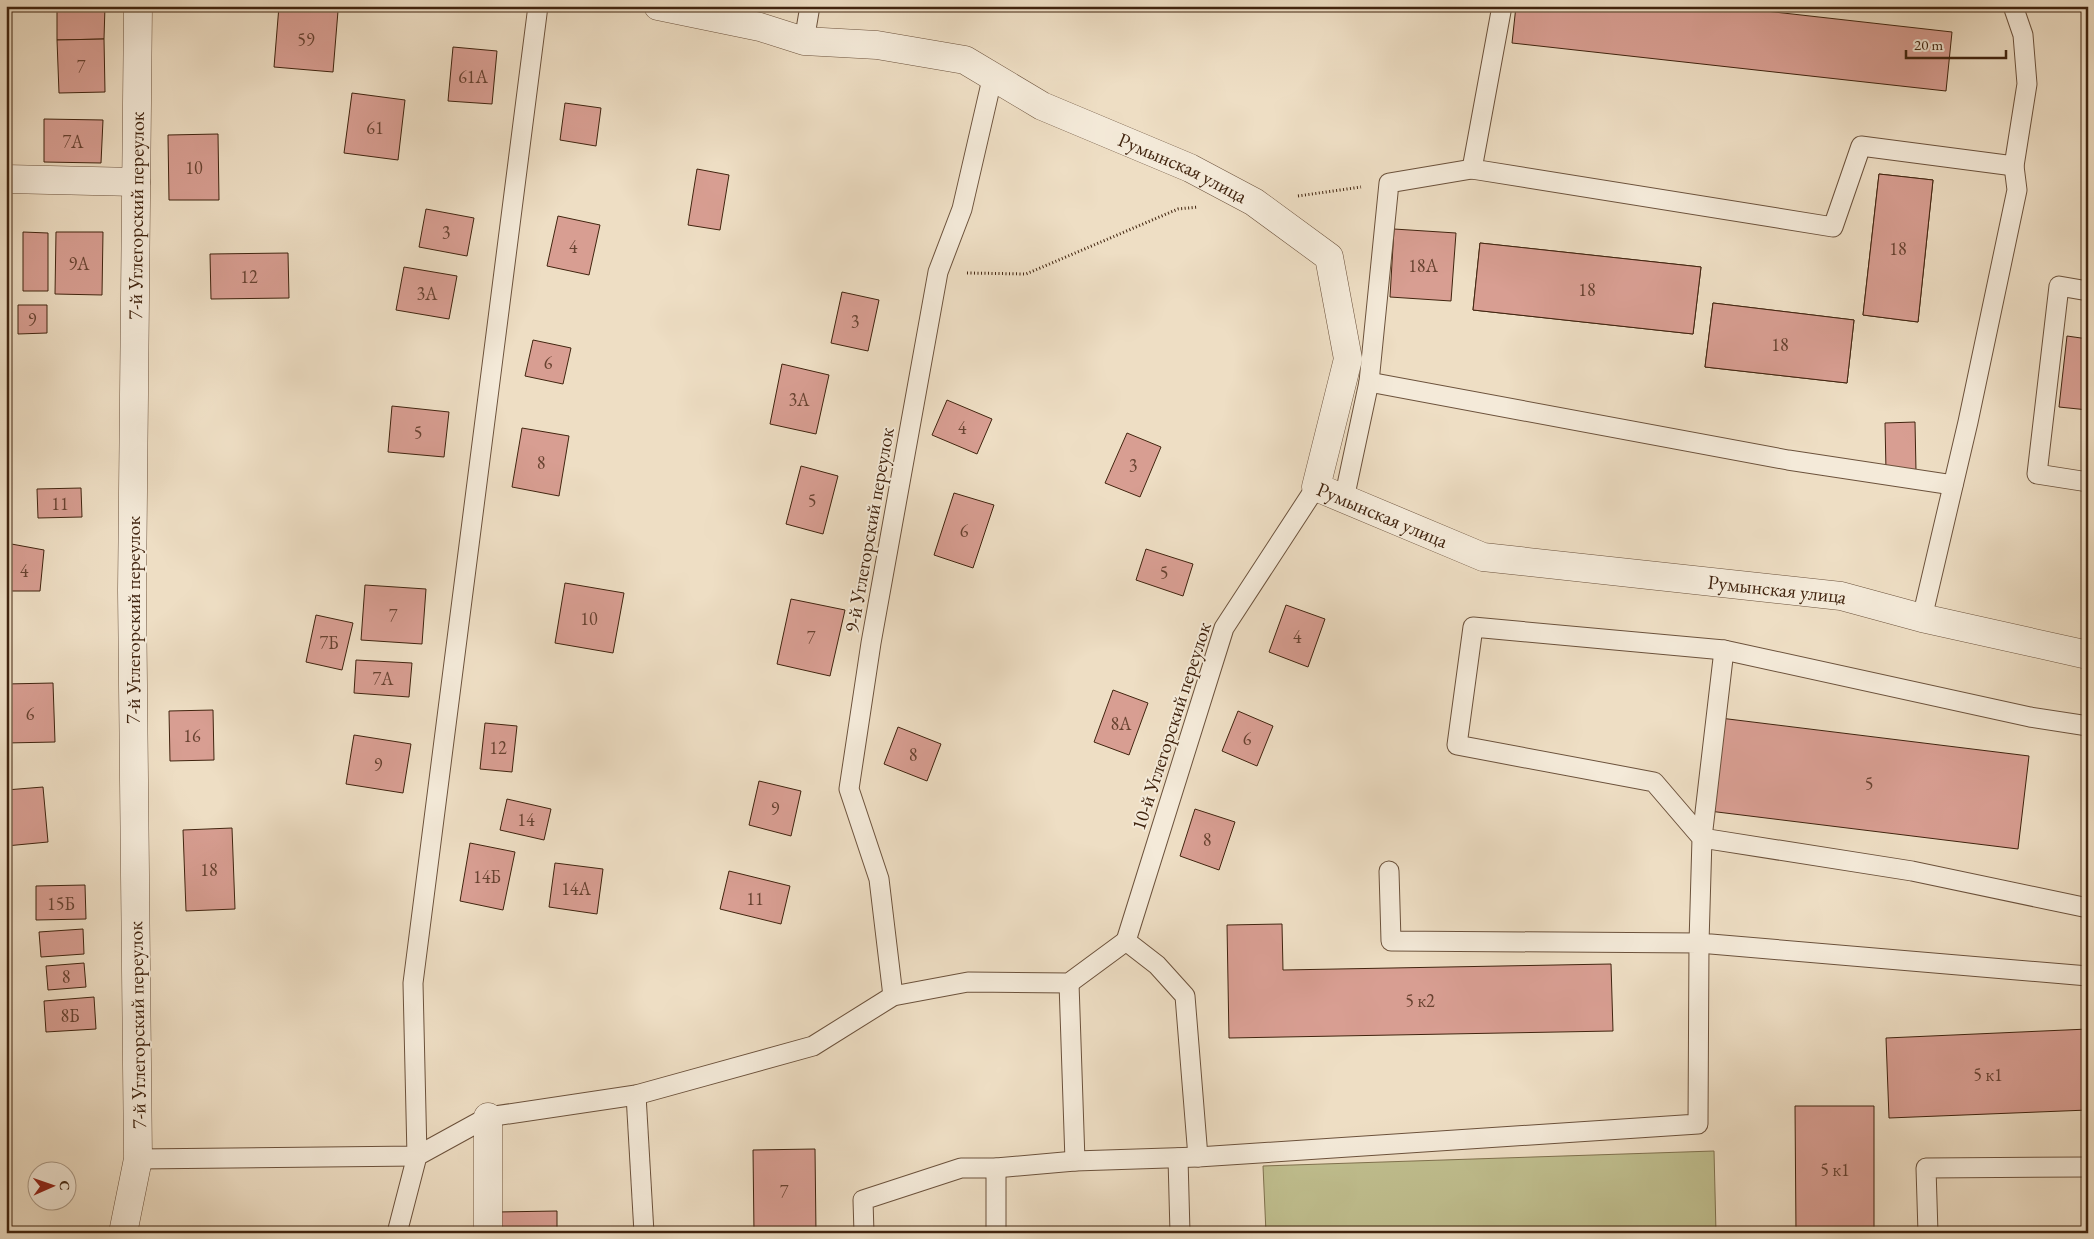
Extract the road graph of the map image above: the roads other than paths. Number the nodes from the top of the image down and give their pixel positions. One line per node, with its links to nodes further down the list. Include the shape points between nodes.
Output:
1 (138, 6): 13 (street, 7-й Углегорский переулок)
2 (538, 6): 34 (lane, via 413,983)
3 (658, 6): 7 (street, Румынская улица)
4 (810, 6): 8 (lane)
5 (1502, 6): 11 (lane)
6 (2013, 6): 10 (lane, via 2023,35 2027,84)
7 (761, 16): 8 (street, Румынская улица)
8 (804, 41): 9 (street, Румынская улица, via 877,45 965,60)
9 (993, 75): 18 (street, Румынская улица, via 1042,106 1190,168 1254,202 1329,257 1348,359); 31 (lane, 9-й Углегорский переулок, via 962,209 938,272 871,642 849,789 878,879)
10 (2014, 166): 11 (lane, via 1861,146 1833,227); 17 (lane, via 2017,190)
11 (1472, 169): 15 (lane, via 1389,183)
12 (6, 179): 13 (street)
13 (136, 182): 37 (street, 7-й Углегорский переулок, via 132,590)
14 (2088, 291): 16 (lane, via 2059,286 2037,474)
15 (1369, 382): 17 (lane, via 1788,460); 19 (lane)
16 (2088, 482)
17 (1953, 485): 20 (lane)
18 (1316, 487): 19 (street, Румынская улица); 27 (lane, 10-й Углегорский переулок, via 1224,628)
19 (1344, 499): 20 (street, Румынская улица, via 1483,557 1841,596)
20 (1922, 618): 22 (street, Румынская улица)
21 (1724, 650): 23 (lane, via 2030,717); 24 (lane); 24 (lane, via 1473,627 1458,745 1654,782)
22 (2088, 655)
23 (2088, 726)
24 (1702, 838): 26 (lane, via 1912,872); 28 (lane)
25 (1389, 871): 28 (lane, via 1391,941)
26 (2088, 908)
27 (1126, 941): 30 (lane); 35 (lane, via 1157,965 1185,996)
28 (1699, 942): 29 (lane); 35 (lane, via 1698,1124)
29 (2088, 976)
30 (1070, 983): 31 (lane, via 968,982); 38 (lane)
31 (893, 996): 32 (lane, via 813,1046)
32 (636, 1095): 33 (lane); 44 (lane)
33 (488, 1117): 34 (lane); 43 (street)
34 (417, 1156): 37 (lane); 42 (lane)
35 (1198, 1157): 36 (lane)
36 (1178, 1158): 38 (lane); 47 (lane)
37 (138, 1159): 41 (street, 7-й Углегорский переулок)
38 (1075, 1161): 40 (lane)
39 (2088, 1167): 48 (lane, via 1926,1168)
40 (996, 1168): 45 (lane, via 961,1168 863,1200); 46 (lane)
41 (124, 1233)
42 (397, 1233)
43 (488, 1233)
44 (644, 1233)
45 (864, 1233)
46 (996, 1233)
47 (1180, 1233)
48 (1928, 1233)

